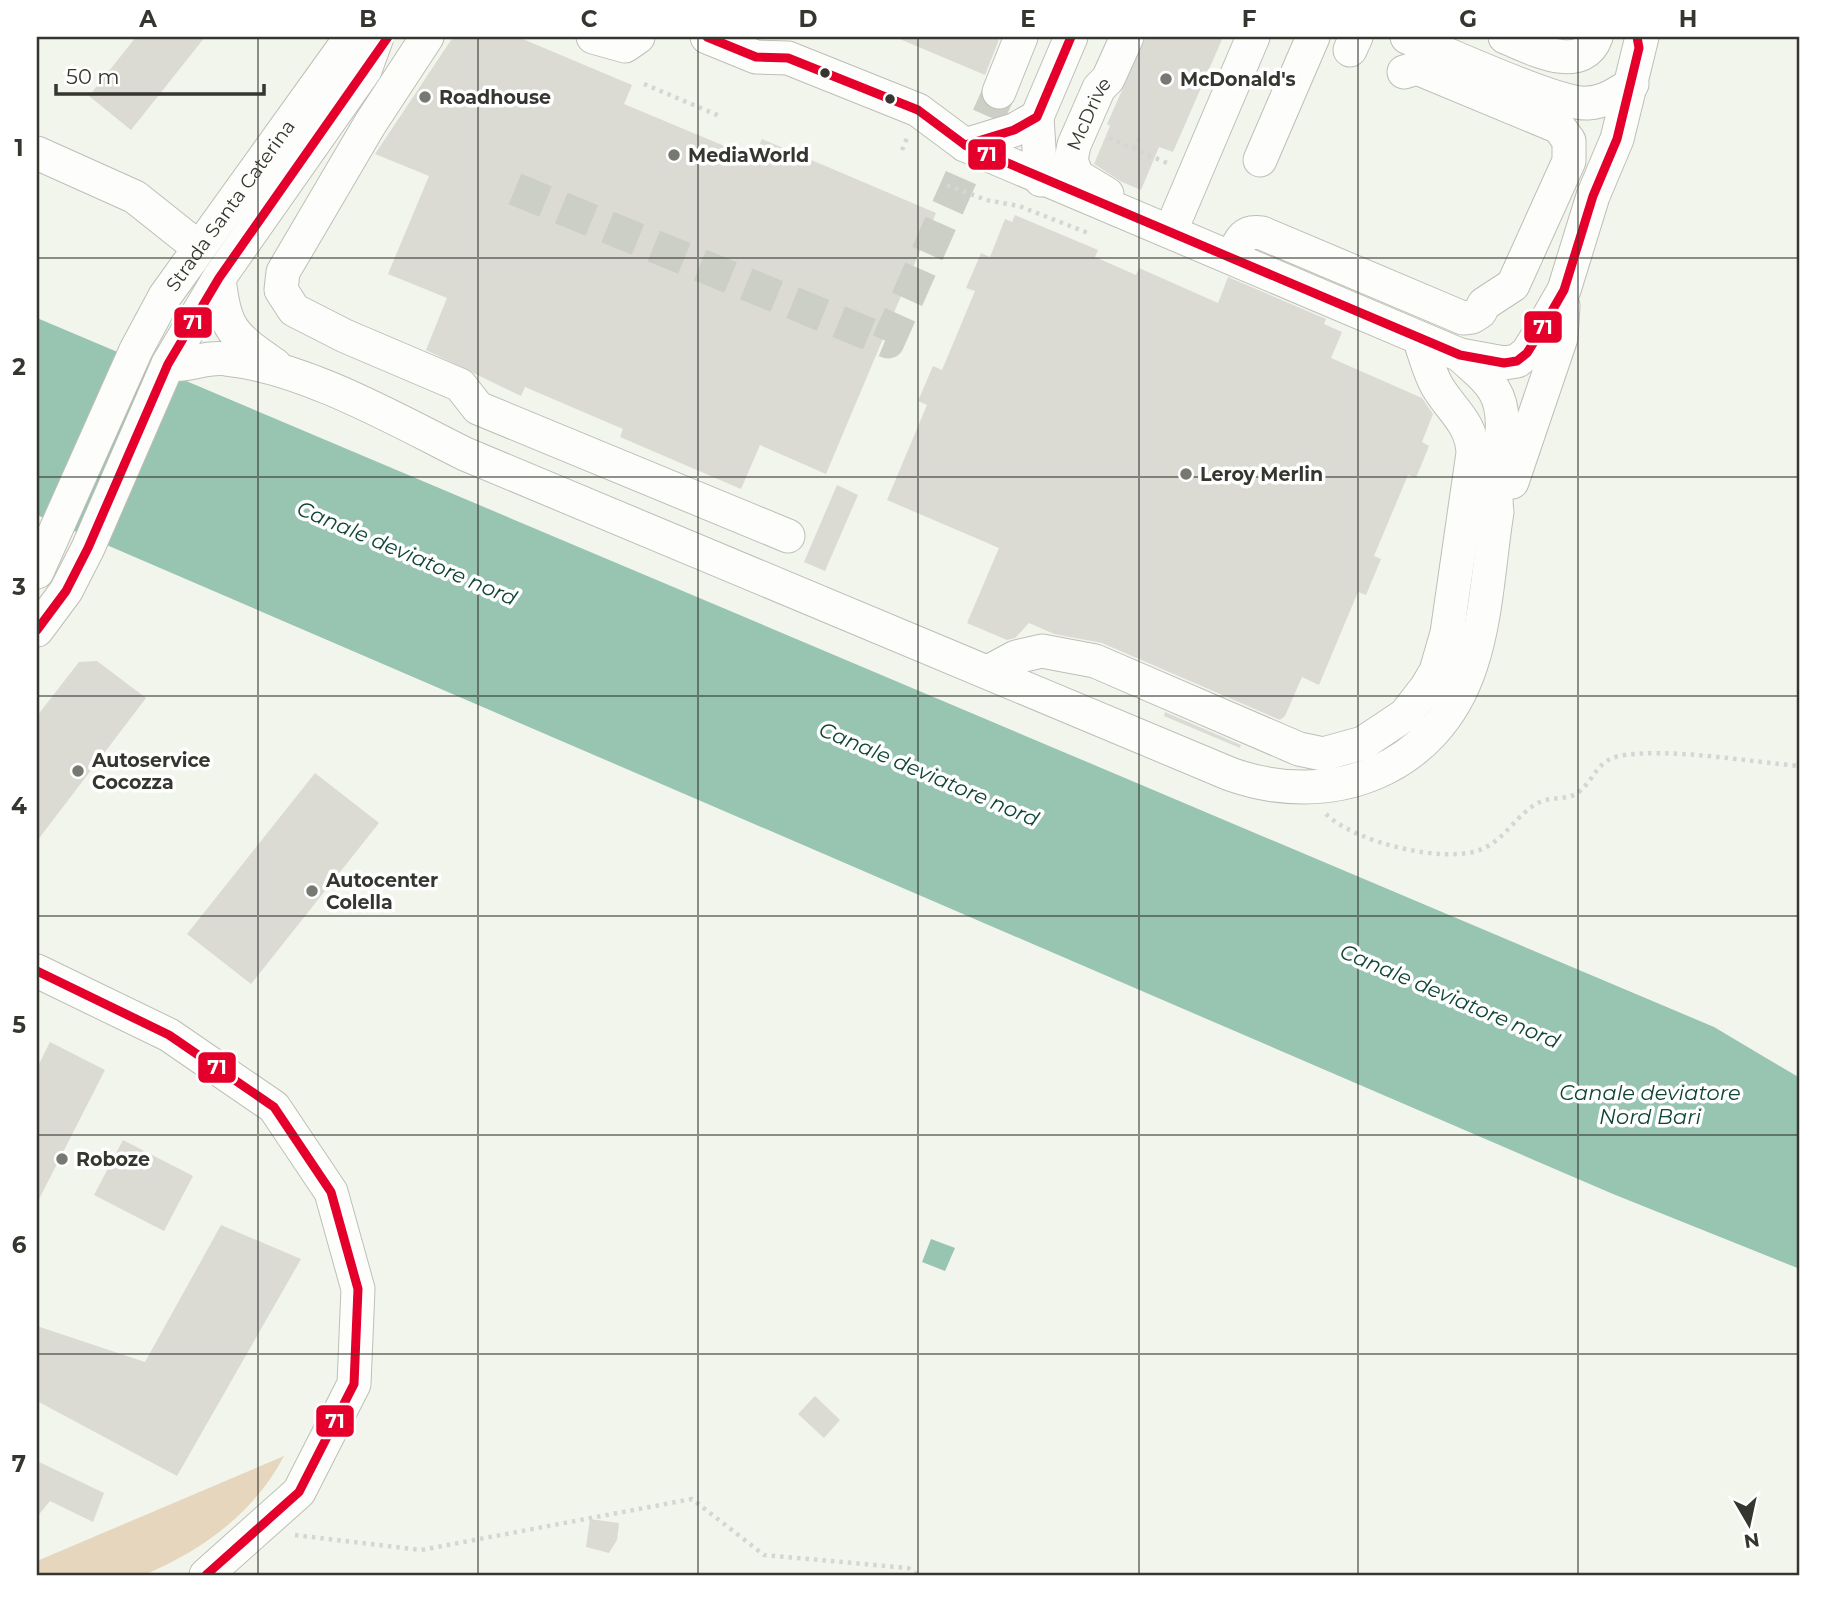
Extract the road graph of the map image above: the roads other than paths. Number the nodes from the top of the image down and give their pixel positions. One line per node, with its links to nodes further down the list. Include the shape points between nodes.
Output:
1 (351, 37): 31 (street, Strada Santa Caterina)
2 (377, 37): 19 (street, Strada Santa Caterina)
3 (388, 37): 19 (street)
4 (427, 37): 40 (street, via 283,272 281,290 294,310)
5 (593, 37): 6 (street, via 625,46)
6 (638, 37)
7 (707, 37): 18 (street, via 756,57)
8 (1021, 37): 22 (street)
9 (1071, 37): 23 (street)
10 (1127, 37): 28 (street, McDrive, via 1108,79 1099,88 1071,160 1077,176 1108,194)
11 (1253, 37): 30 (street)
12 (1291, 37): 13 (street, via 1251,153)
13 (1313, 37)
14 (1407, 37): 21 (street, via 1551,95 1586,104 1609,99)
15 (1505, 37): 16 (street, via 1561,58 1579,55)
16 (1596, 37)
17 (1642, 40): 21 (street)
18 (779, 47): 24 (street, via 918,110)
19 (365, 70): 33 (street, Strada Santa Caterina)
20 (1404, 72): 35 (street, via 1417,68 1452,82 1559,127 1569,141 1569,160 1513,285)
21 (1632, 84): 34 (street)
22 (999, 92)
23 (1037, 117): 24 (street, via 1014,130); 27 (street)
24 (965, 145): 27 (street)
25 (37, 153): 31 (street, via 135,197)
26 (1547, 158): 35 (street)
27 (1041, 180): 28 (street)
28 (1125, 213): 30 (street)
29 (1278, 219): 35 (street)
30 (1171, 230): 32 (street)
31 (199, 248): 44 (street, Strada Santa Caterina, via 136,349)
32 (1233, 257): 35 (street, via 1244,234 1262,233 1463,317 1472,317); 36 (street)
33 (219, 278): 38 (street, Strada Santa Caterina); 39 (street, via 226,321 234,334)
34 (1564, 290): 37 (street, via 1527,353 1517,361); 42 (street, via 1561,338 1508,495)
35 (1484, 304)
36 (1419, 338): 37 (street); 46 (street, via 1437,386 1473,438 1474,453 1443,653 1426,688 1391,726 1363,743 1324,754 1299,749 1095,661 1042,651 1016,657)
37 (1460, 355): 42 (street, via 1485,379 1501,404 1494,494)
38 (168, 364): 39 (street, via 225,358); 45 (street, Strada Santa Caterina, via 89,548 66,591)
39 (285, 372): 41 (street)
40 (481, 397): 41 (street); 43 (street)
41 (465, 454): 46 (street)
42 (1497, 512): 47 (street, via 1478,635 1460,695 1426,738 1366,777 1313,789 1258,784)
43 (788, 536)
44 (43, 556)
45 (37, 629)
46 (988, 672): 47 (street)
47 (1030, 689): 48 (street, via 1056,680 1094,681)
48 (1166, 710)
49 (37, 971): 50 (street, via 169,1035 274,1107 331,1192 358,1289 354,1384 299,1492)
50 (206, 1575)

